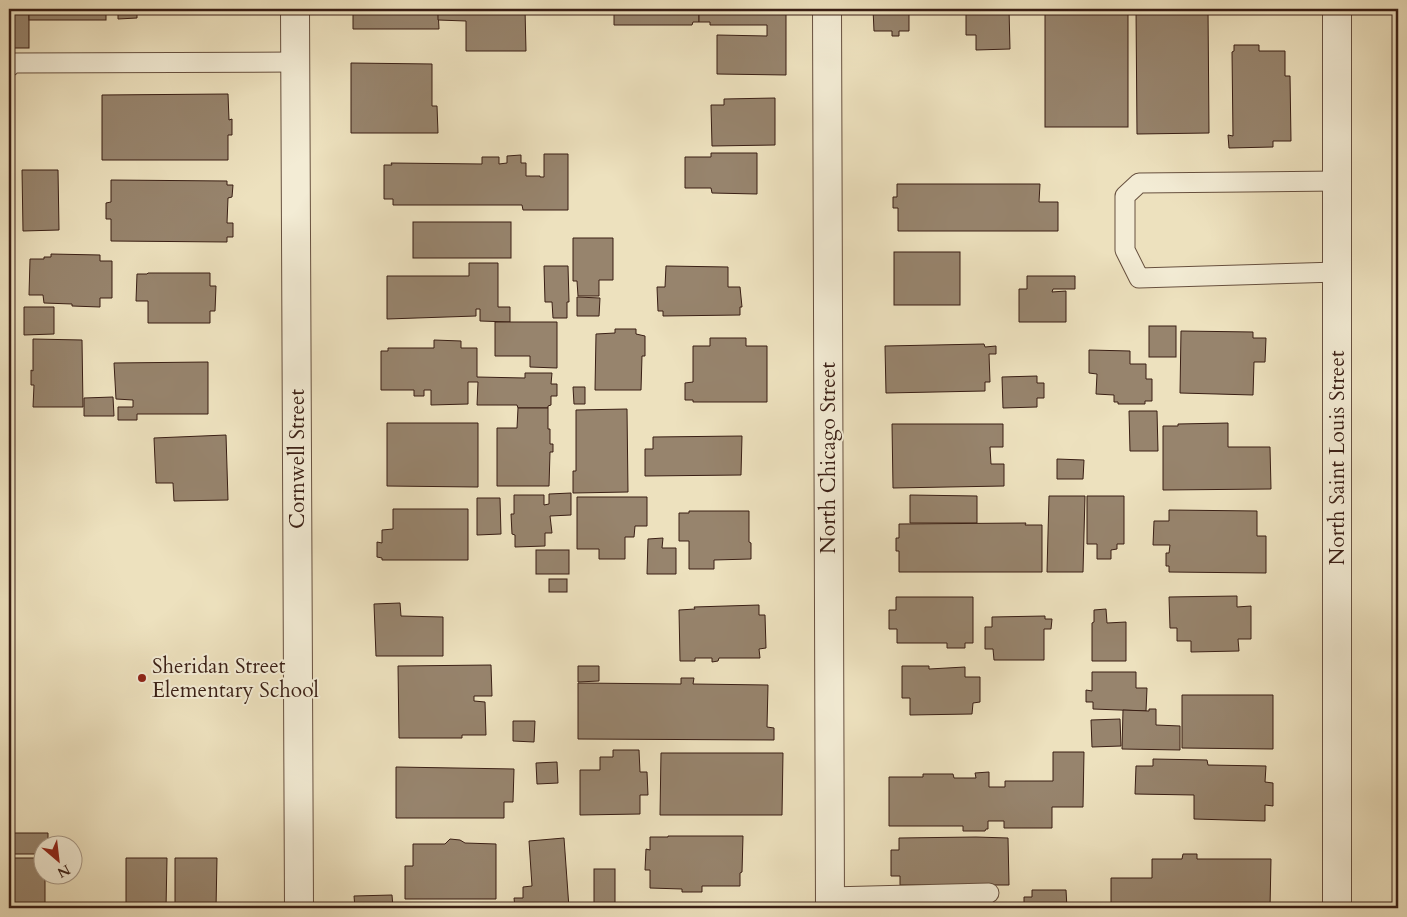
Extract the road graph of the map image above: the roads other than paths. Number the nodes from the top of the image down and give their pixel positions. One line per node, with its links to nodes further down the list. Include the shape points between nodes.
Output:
1 (295, 9): 4 (street, Cornwell Street)
2 (827, 9): 9 (street, North Chicago Street)
3 (1337, 9): 6 (street, North Saint Louis Street)
4 (295, 62): 5 (lane, via 13,63); 10 (street, Cornwell Street)
5 (9, 67)
6 (1337, 181): 7 (street, North Saint Louis Street); 7 (lane, via 1139,183 1125,196 1125,250 1140,278)
7 (1337, 272): 11 (street, North Saint Louis Street)
8 (989, 893): 9 (lane)
9 (830, 903)
10 (299, 908)
11 (1337, 908)

